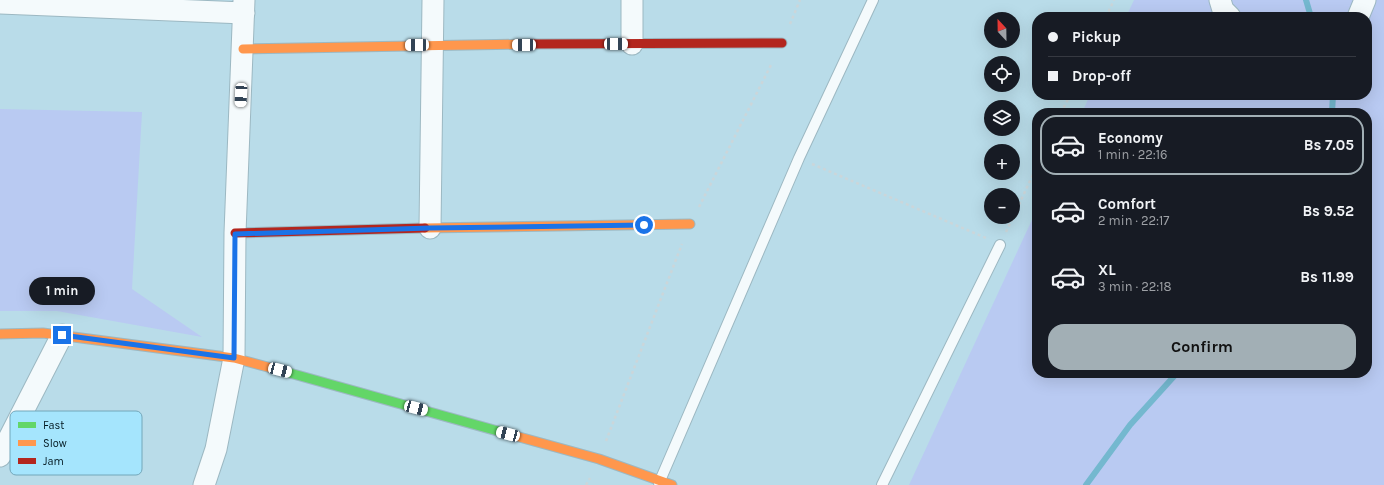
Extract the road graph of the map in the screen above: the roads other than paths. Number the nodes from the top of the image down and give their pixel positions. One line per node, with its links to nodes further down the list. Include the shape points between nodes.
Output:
1 (433, 0): 12 (street)
2 (632, 0): 11 (street)
3 (873, 0): 24 (lane, via 799,158)
4 (1220, 0): 8 (street)
5 (1365, 0): 9 (street)
6 (0, 3): 7 (street)
7 (244, 6): 13 (street)
8 (1225, 12)
9 (1360, 12)
10 (782, 43): 11 (street)
11 (632, 44): 12 (street)
12 (433, 45): 13 (street); 15 (street)
13 (243, 49): 16 (street)
14 (690, 224): 15 (street)
15 (430, 228): 16 (street)
16 (235, 234): 20 (street)
17 (1000, 245): 27 (lane)
18 (0, 334): 19 (street, via 43,332)
19 (62, 335): 20 (street); 21 (street)
20 (234, 358): 24 (street, via 599,459); 25 (street, via 216,449)
21 (23, 411)
22 (10, 436): 23 (street)
23 (0, 456)
24 (659, 482): 26 (street)
25 (204, 485)
26 (672, 485)
27 (882, 485)

